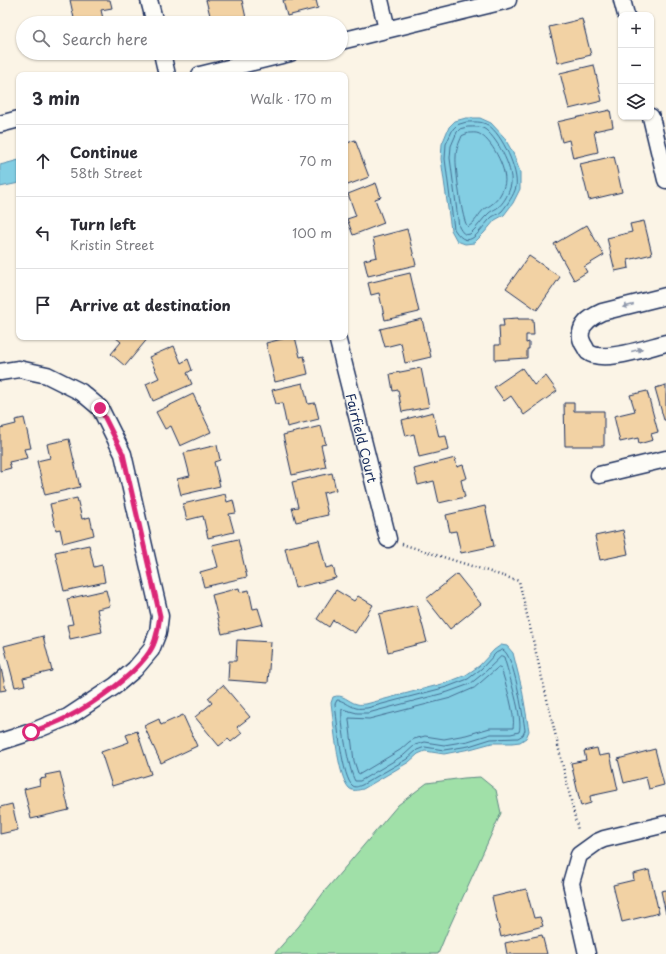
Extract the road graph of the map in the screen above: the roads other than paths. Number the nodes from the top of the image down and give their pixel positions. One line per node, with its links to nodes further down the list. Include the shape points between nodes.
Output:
1 (149, 0): 6 (street)
2 (380, 0): 7 (street)
3 (508, 0): 7 (street)
4 (622, 0): 5 (street)
5 (625, 12)
6 (153, 16)
7 (387, 29): 8 (street)
8 (348, 39)
9 (164, 60): 12 (street)
10 (269, 60): 11 (street)
11 (240, 70): 13 (street)
12 (166, 72)
13 (224, 72)
14 (16, 120): 16 (street)
15 (651, 120): 17 (street)
16 (0, 124)
17 (666, 180)
18 (666, 296): 20 (street, one-way to 20, via 592,316 581,332 582,343 588,353 598,356 611,356)
19 (338, 340): 24 (street, Fairfield Court)
20 (666, 343)
21 (0, 372): 25 (street, via 19,369 47,375 81,392 100,408 123,454 160,616 158,632 151,650 120,682 68,717)
22 (666, 459): 23 (street)
23 (599, 475)
24 (388, 539)
25 (0, 742)
26 (666, 824): 27 (street, via 604,839 579,856 571,883)
27 (587, 954)

